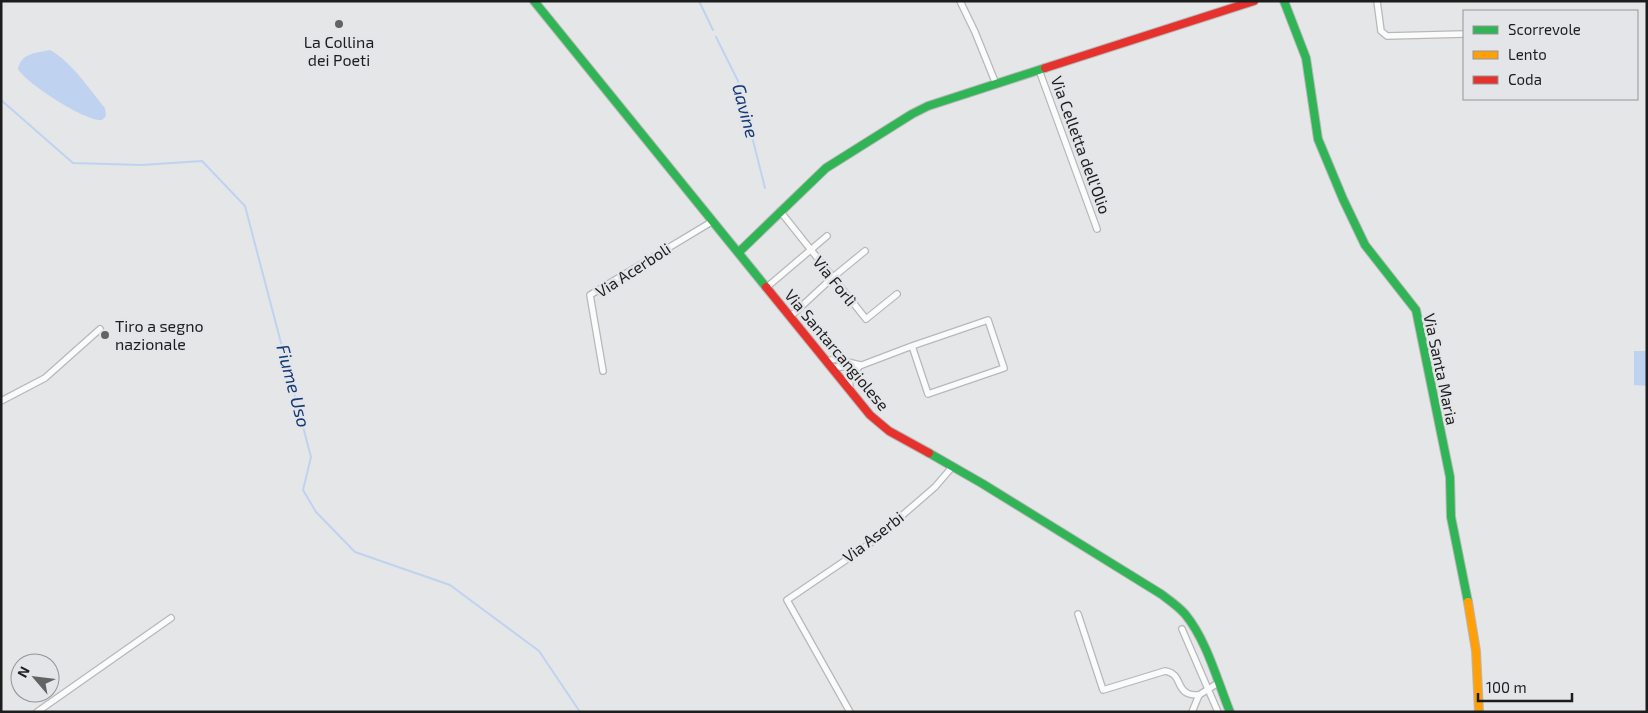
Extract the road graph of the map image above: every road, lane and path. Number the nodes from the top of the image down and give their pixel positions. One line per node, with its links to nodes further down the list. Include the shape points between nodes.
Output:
1 (534, 1): 10 (street, Via Santarcangiolese)
2 (960, 1): 8 (street)
3 (1254, 1): 7 (street, Via Celletta dell'Olio)
4 (1284, 1): 39 (street, Via Santa Maria, via 1306,58 1318,139 1342,199 1365,245 1416,310 1450,476 1451,517 1473,632)
5 (1377, 1): 6 (street, via 1381,31 1387,36)
6 (1463, 34)
7 (1039, 70): 8 (street, Via Celletta dell'Olio); 11 (street, Via Celletta dell'Olio)
8 (996, 84): 9 (street, Via Celletta dell'Olio, via 912,114 826,168)
9 (780, 211): 13 (street, Via Forlì); 14 (street, Via Celletta dell'Olio)
10 (713, 221): 14 (street, Via Santarcangiolese); 24 (street, Via Acerboli, via 590,295)
11 (1096, 229)
12 (827, 236): 13 (street)
13 (810, 250): 16 (street, Via Forlì); 17 (street)
14 (739, 252): 17 (street, Via Santarcangiolese)
15 (865, 252): 16 (street)
16 (832, 278): 18 (street, Via Forlì, via 866,319); 19 (street)
17 (767, 287): 19 (street, Via Santarcangiolese)
18 (896, 294)
19 (791, 316): 22 (street, Via Santarcangiolese)
20 (100, 329): 26 (street, via 46,378)
21 (912, 346): 21 (street, via 988,320 1004,368 928,394); 23 (street)
22 (830, 364): 23 (street); 25 (street, Via Santarcangiolese)
23 (862, 365): 25 (street, via 851,374)
24 (604, 370)
25 (850, 391): 27 (street, Via Santarcangiolese, via 889,431)
26 (1, 401)
27 (953, 466): 31 (street, Via Santarcangiolese, via 1178,607 1190,622); 35 (street, Via Aserbi, via 935,487 868,545 787,600)
28 (1078, 614): 33 (street, via 1102,690 1165,671 1177,677 1187,693)
29 (171, 618): 34 (street)
30 (1182, 629): 32 (street)
31 (1218, 683): 32 (street); 38 (street, Via Santarcangiolese)
32 (1208, 689): 33 (street); 37 (street)
33 (1199, 695): 36 (street)
34 (37, 712)
35 (850, 712)
36 (1192, 712)
37 (1218, 712)
38 (1230, 712)
39 (1479, 712)

